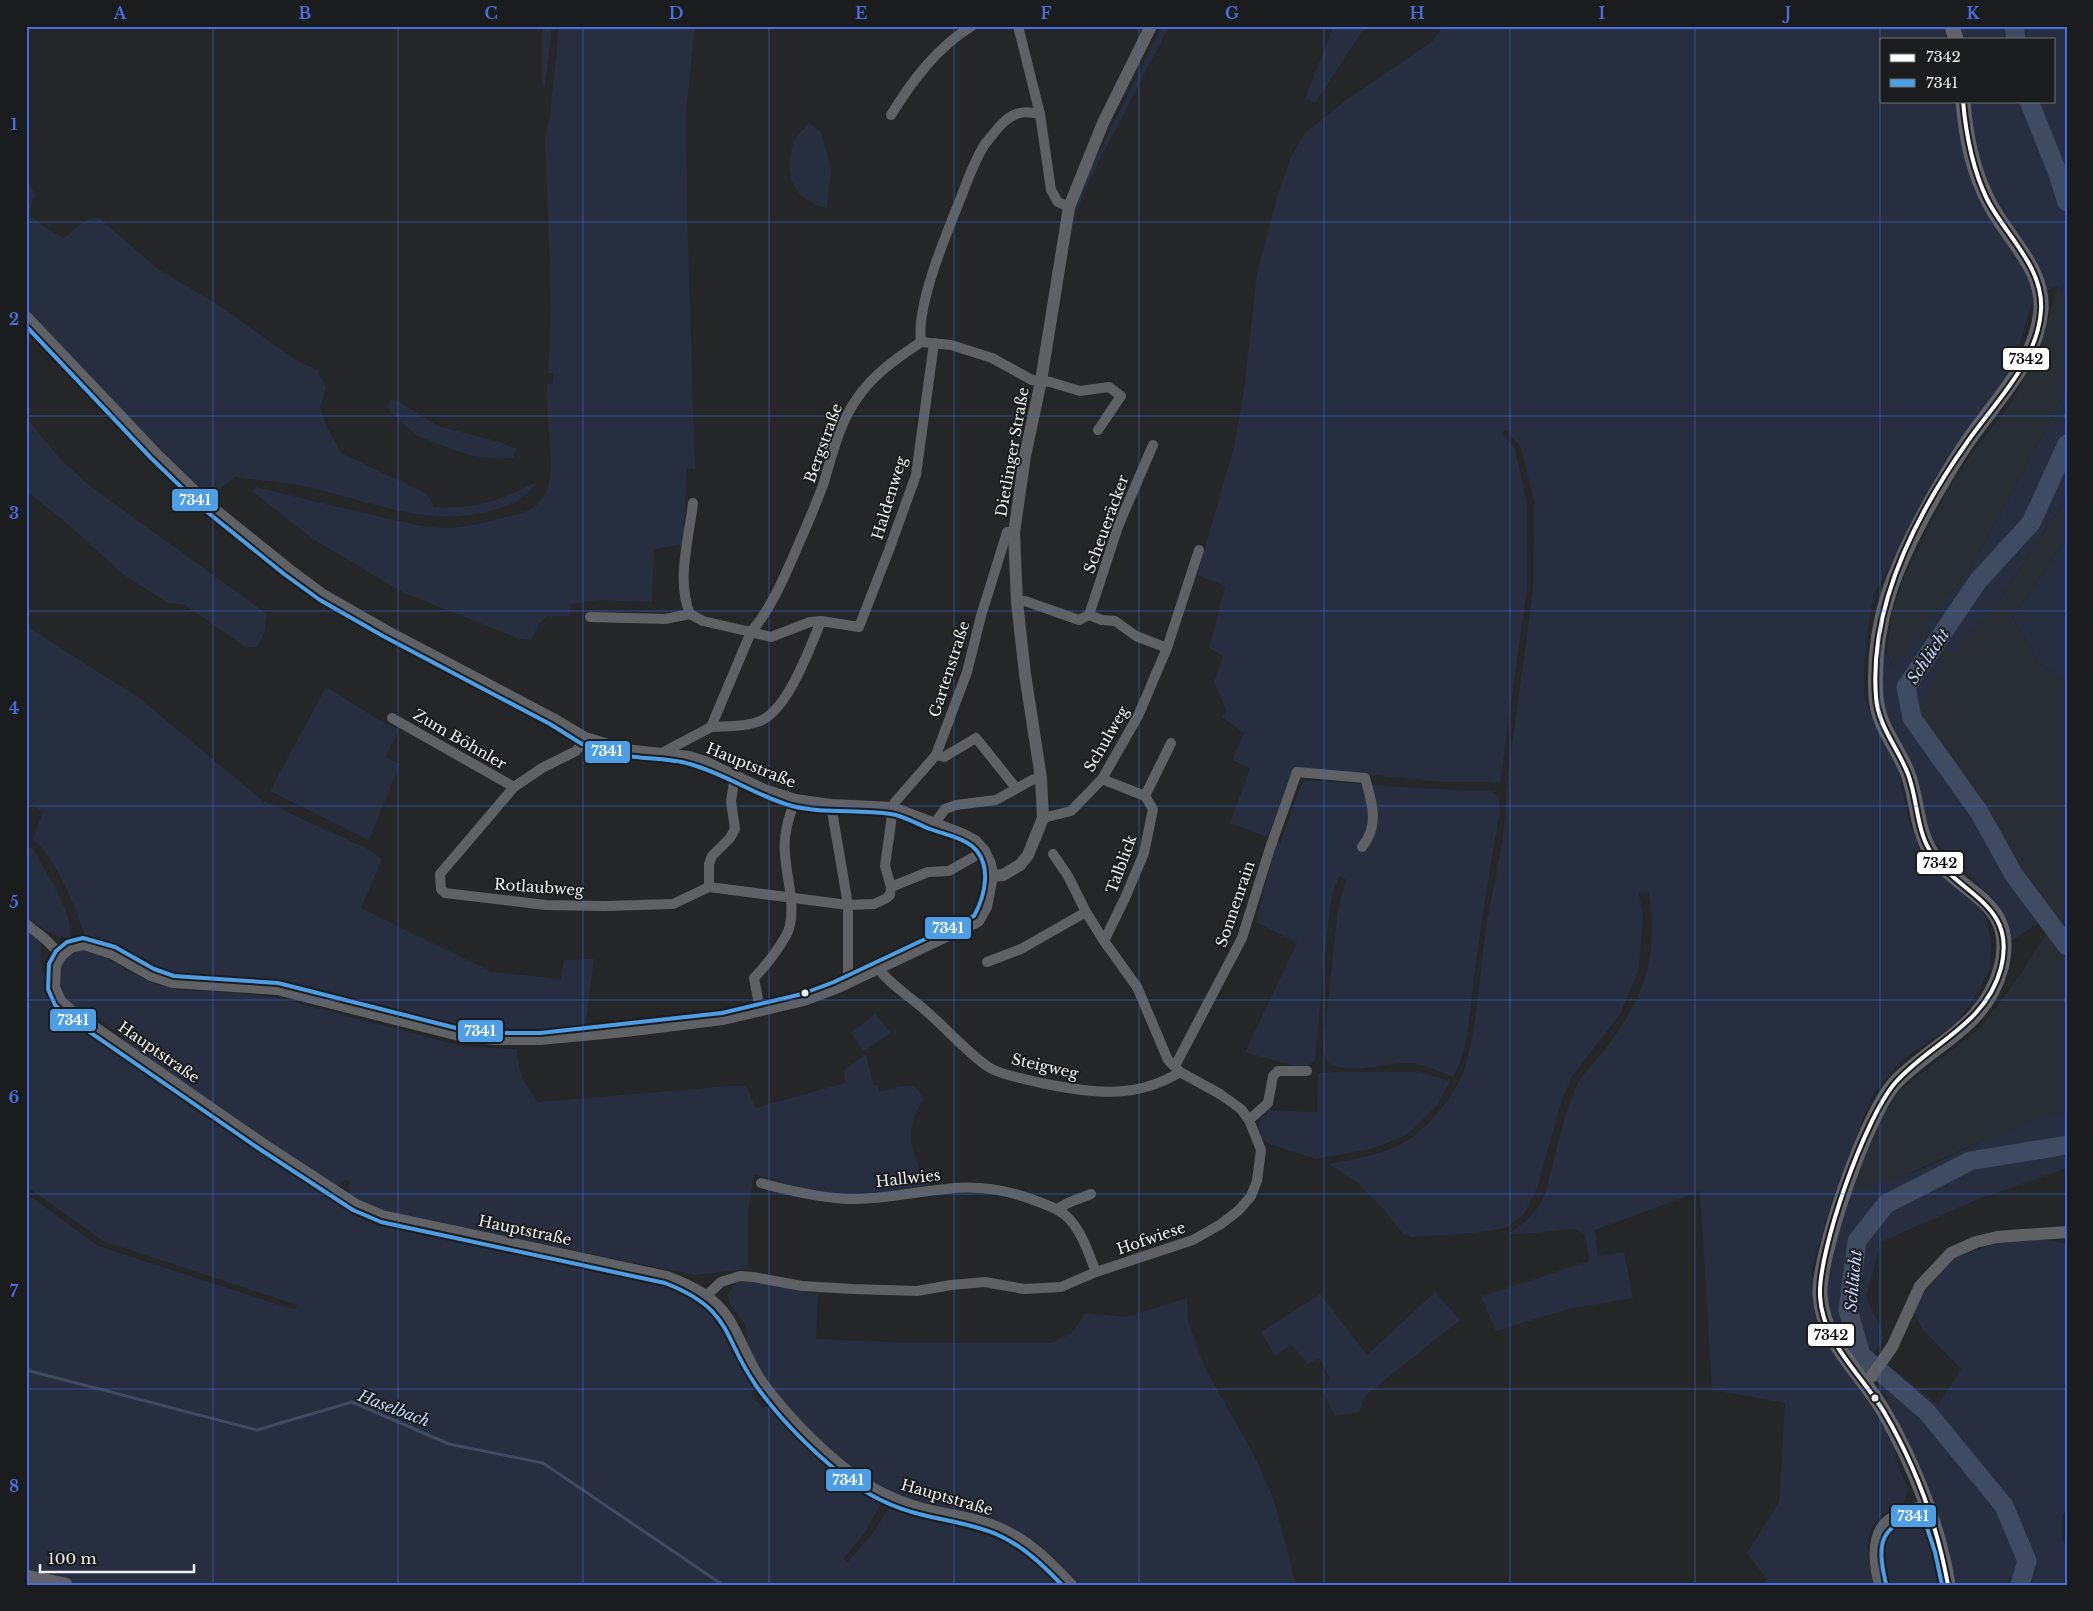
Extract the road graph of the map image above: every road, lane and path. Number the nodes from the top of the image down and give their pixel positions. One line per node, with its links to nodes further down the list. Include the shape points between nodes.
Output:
1 (972, 26): 8 (street, via 937,54 908,87)
2 (1018, 26): 7 (street)
3 (1151, 26): 9 (street, Dietlinger Straße, via 1103,123)
4 (1952, 26): 5 (main road)
5 (1956, 38)
6 (1963, 102): 68 (main road, via 1967,143 1981,186 2038,282 2041,309 2038,327 2018,373 1954,462 1902,557 1880,620 1876,700 1884,730 1909,776 1923,838 1935,858 1989,905 1999,922 2004,946 2000,969 1978,1012 1964,1028 1910,1068 1890,1087 1880,1103 1862,1142 1836,1221 1822,1273 1823,1315 1832,1337)
7 (1040, 114): 9 (street, via 1052,190 1058,202); 11 (street, via 1025,111 1014,114 985,145 942,243 919,329)
8 (892, 115)
9 (1068, 206): 13 (street, Dietlinger Straße)
10 (26, 317): 28 (street, Hauptstraße, via 210,506 288,569 323,595)
11 (921, 342): 12 (street); 24 (street, Bergstraße, via 892,362 854,401 788,568 764,616)
12 (934, 343): 13 (street, via 992,358 1032,380); 23 (street, Haldenweg, via 916,475 859,627)
13 (1040, 381): 14 (street, via 1080,391 1110,387 1121,396); 17 (street, Dietlinger Straße)
14 (1098, 430)
15 (1153, 445): 21 (street, Scheueräcker, via 1119,524)
16 (693, 503): 20 (street, via 683,580 684,601)
17 (1014, 533): 19 (street, Dietlinger Straße); 31 (street, Gartenstraße, via 1007,532 967,672)
18 (1199, 550): 25 (street, Schulweg)
19 (1017, 602): 21 (street, via 1025,601 1079,620); 33 (street, Dietlinger Straße)
20 (690, 614): 22 (street, via 665,619); 24 (street, via 703,621)
21 (1090, 615): 25 (street, via 1115,622 1136,636)
22 (590, 617)
23 (821, 621): 24 (street, via 771,637); 27 (street, via 800,673 768,717 759,722)
24 (751, 632): 27 (street, Bergstraße)
25 (1167, 648): 34 (street, Schulweg, via 1138,716)
26 (392, 718): 35 (street, Zum Böhnler)
27 (711, 727): 30 (street)
28 (585, 738): 30 (street, Hauptstraße, via 609,746); 35 (street, Rotlaubweg, via 576,751)
29 (1171, 743): 37 (street)
30 (662, 753): 32 (street, Hauptstraße, via 705,762)
31 (936, 754): 36 (street, via 944,757 976,738); 40 (street, Gartenstraße)
32 (735, 776): 38 (street, Hauptstraße); 47 (street, via 731,801 735,829 712,856)
33 (1042, 778): 36 (street); 41 (street, Dietlinger Straße)
34 (1102, 779): 37 (street); 41 (street, Schulweg, via 1071,811)
35 (514, 787): 47 (street, Rotlaubweg, via 440,874 441,889 445,893 546,905 605,906 673,904)
36 (1016, 788): 42 (street, via 996,800 945,809)
37 (1145, 796): 53 (street, Talblick, via 1153,809 1144,854)
38 (795, 800): 39 (street, Hauptstraße); 49 (street, via 786,826 784,853)
39 (831, 806): 40 (street, Hauptstraße); 50 (street)
40 (893, 808): 42 (street, Hauptstraße); 48 (street, via 885,866)
41 (1043, 818): 46 (street, Dietlinger Straße, via 1028,855 1020,865)
42 (935, 823): 44 (street, Hauptstraße, via 975,841)
43 (1362, 847): 59 (street, Sonnenrain, via 1370,838 1374,818 1365,778 1297,772 1242,938)
44 (984, 851): 46 (street); 48 (street, via 949,871 928,872)
45 (1053, 854): 51 (street, Hofwiese)
46 (992, 876): 56 (street, via 986,907 978,921)
47 (709, 886): 49 (street)
48 (891, 887): 50 (street, via 890,895 874,904)
49 (792, 897): 50 (street); 58 (street, via 790,926 783,941 754,978)
50 (848, 905): 57 (street)
51 (1086, 912): 53 (street, Hofwiese); 55 (street, via 1021,949)
52 (26, 924): 54 (street)
53 (1104, 941): 59 (street, Hofwiese, via 1138,987 1168,1060)
54 (60, 955): 58 (street, via 84,944 174,982 277,989 441,1031 494,1039 540,1039 625,1031 723,1019); 67 (street, Hauptstraße, via 55,965 54,987 60,1001 72,1012 356,1205 382,1216 667,1276)
55 (987, 962)
56 (878, 967): 57 (street); 59 (street, Steigweg, via 882,975 991,1068 1024,1079 1098,1093 1128,1091 1170,1078)
57 (848, 982): 58 (street, via 804,1000)
58 (760, 1010)
59 (1178, 1069): 61 (street, Hofwiese, via 1241,1109)
60 (1306, 1071): 61 (street, via 1278,1071 1272,1076 1268,1103)
61 (1249, 1120): 66 (street, Hofwiese, via 1261,1150 1257,1180 1251,1196 1239,1210 1193,1240)
62 (761, 1183): 64 (street, Hallwies, via 806,1194 848,1199 947,1188 981,1188 1015,1193)
63 (1091, 1194): 64 (street)
64 (1057, 1209): 66 (street, Hallwies, via 1071,1220)
65 (2067, 1232): 68 (street, via 1997,1236 1951,1253 1920,1286 1892,1347)
66 (1096, 1272): 67 (street, Hofwiese, via 1061,1286 1024,1289 985,1282 917,1291 802,1286 740,1276 721,1282)
67 (706, 1296): 72 (street, Hauptstraße, via 728,1319 762,1383 809,1437 847,1471 888,1497 1006,1532 1039,1551)
68 (1867, 1380): 69 (main road, via 1907,1458)
69 (1926, 1505): 73 (street, via 1885,1523 1876,1548); 74 (main road, via 1942,1550)
70 (26, 1578): 71 (main road)
71 (65, 1585)
72 (1071, 1585)
73 (1880, 1585)
74 (1948, 1585)

